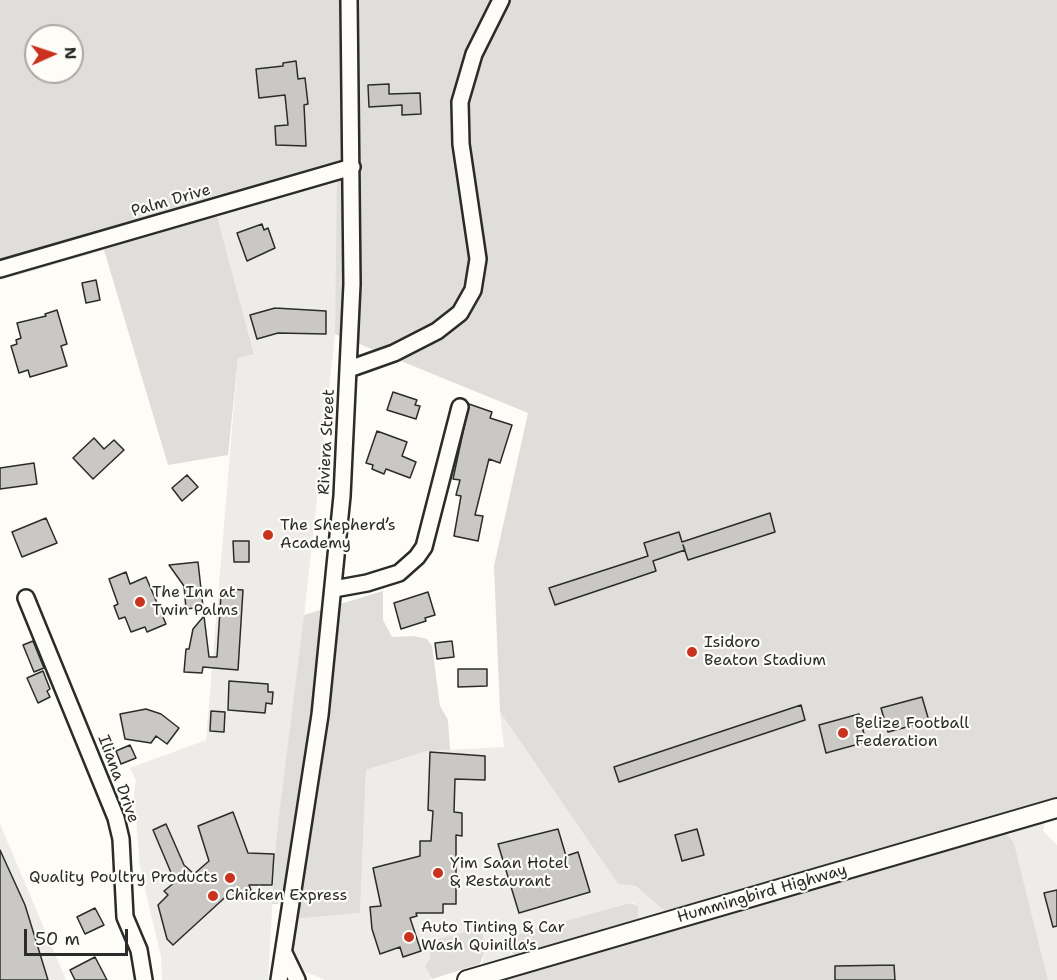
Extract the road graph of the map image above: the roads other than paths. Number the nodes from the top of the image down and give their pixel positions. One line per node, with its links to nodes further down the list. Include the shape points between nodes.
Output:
1 (349, 0): 3 (street, Riviera Street)
2 (501, 0): 5 (street, via 474,54 460,102 462,152 478,259 473,290 460,313 437,331 394,353)
3 (351, 167): 4 (street, Palm Drive); 5 (street, Riviera Street)
4 (0, 269)
5 (349, 369): 7 (street, Riviera Street)
6 (460, 407): 7 (street, via 424,547 409,567 391,576)
7 (334, 589): 10 (street, Riviera Street, via 320,715)
8 (26, 598): 11 (street, Iliana Drive, via 116,818 121,839 125,916 139,950)
9 (1057, 808): 14 (main road, Hummingbird Highway)
10 (284, 953): 12 (street, Riviera Street); 13 (street)
11 (144, 980)
12 (279, 980)
13 (297, 980)
14 (467, 980)

